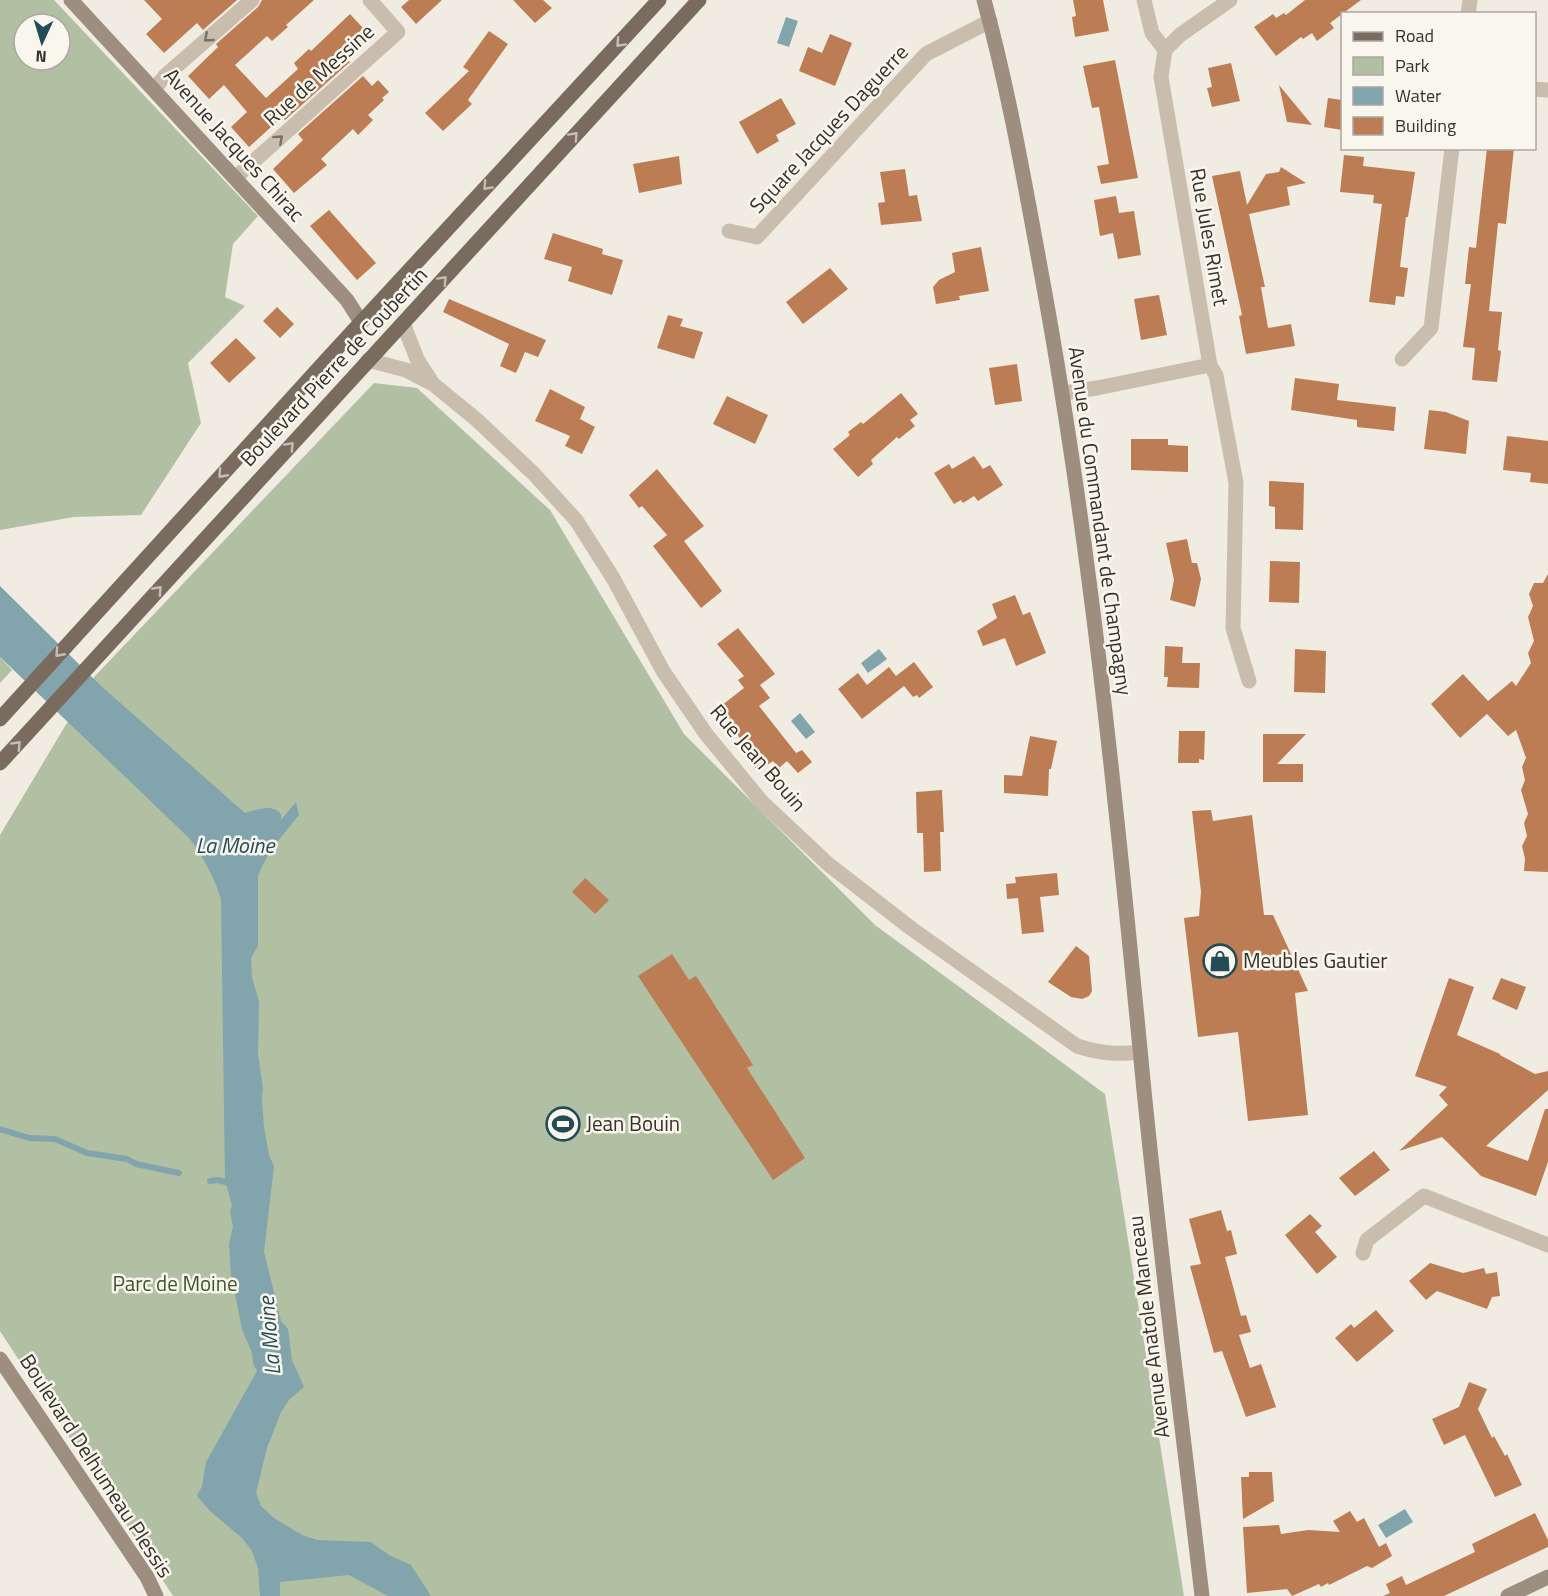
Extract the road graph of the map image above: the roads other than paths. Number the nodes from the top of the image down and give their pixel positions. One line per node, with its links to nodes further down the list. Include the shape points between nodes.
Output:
1 (71, 0): 11 (main road, Avenue Jacques Chirac)
2 (252, 0): 11 (street, one-way to 11)
3 (370, 0): 13 (street, Rue de Messine, one-way to 3, via 398,32)
4 (659, 0): 15 (main road, Boulevard Pierre de Coubertin, one-way to 15)
5 (699, 0): 16 (main road, Boulevard Pierre de Coubertin, one-way to 5)
6 (984, 0): 9 (main road, Avenue du Commandant de Champagny)
7 (1144, 0): 10 (street, via 1152,33)
8 (1230, 0): 10 (street)
9 (990, 21): 14 (street, Square Jacques Daguerre, via 926,54 757,237); 21 (main road, Avenue du Commandant de Champagny, via 1021,163)
10 (1165, 50): 19 (street, Rue Jules Rimet, via 1161,77)
11 (154, 89): 13 (main road, Avenue Jacques Chirac)
12 (1452, 150): 17 (street, via 1431,328)
13 (236, 178): 15 (main road, Avenue Jacques Chirac, via 346,300)
14 (729, 231)
15 (361, 322): 23 (main road, Boulevard Pierre de Coubertin, one-way to 23)
16 (403, 323): 18 (main road, Boulevard Pierre de Coubertin); 20 (street, Rue Jean Bouin, via 417,359)
17 (1402, 359)
18 (368, 360): 20 (street, Rue Jean Bouin, via 406,370); 24 (main road, Boulevard Pierre de Coubertin, one-way to 18)
19 (1210, 365): 21 (street); 22 (street, Rue Jules Rimet, via 1216,375 1236,483 1233,628)
20 (434, 384): 25 (street, Rue Jean Bouin, via 533,473 576,520 613,578 663,672 706,734 762,802 828,864 1077,1046 1098,1053)
21 (1063, 393): 25 (main road, Avenue du Commandant de Champagny, via 1114,786)
22 (1249, 681)
23 (1, 718)
24 (0, 763)
25 (1140, 1052): 31 (main road, Avenue Anatole Manceau)
26 (1547, 1242): 27 (street, via 1424,1196 1367,1240)
27 (1363, 1253)
28 (0, 1359): 30 (main road, Boulevard Delhumeau Plessis)
29 (1548, 1577): 32 (main road)
30 (156, 1596)
31 (1202, 1596)
32 (1508, 1596)

